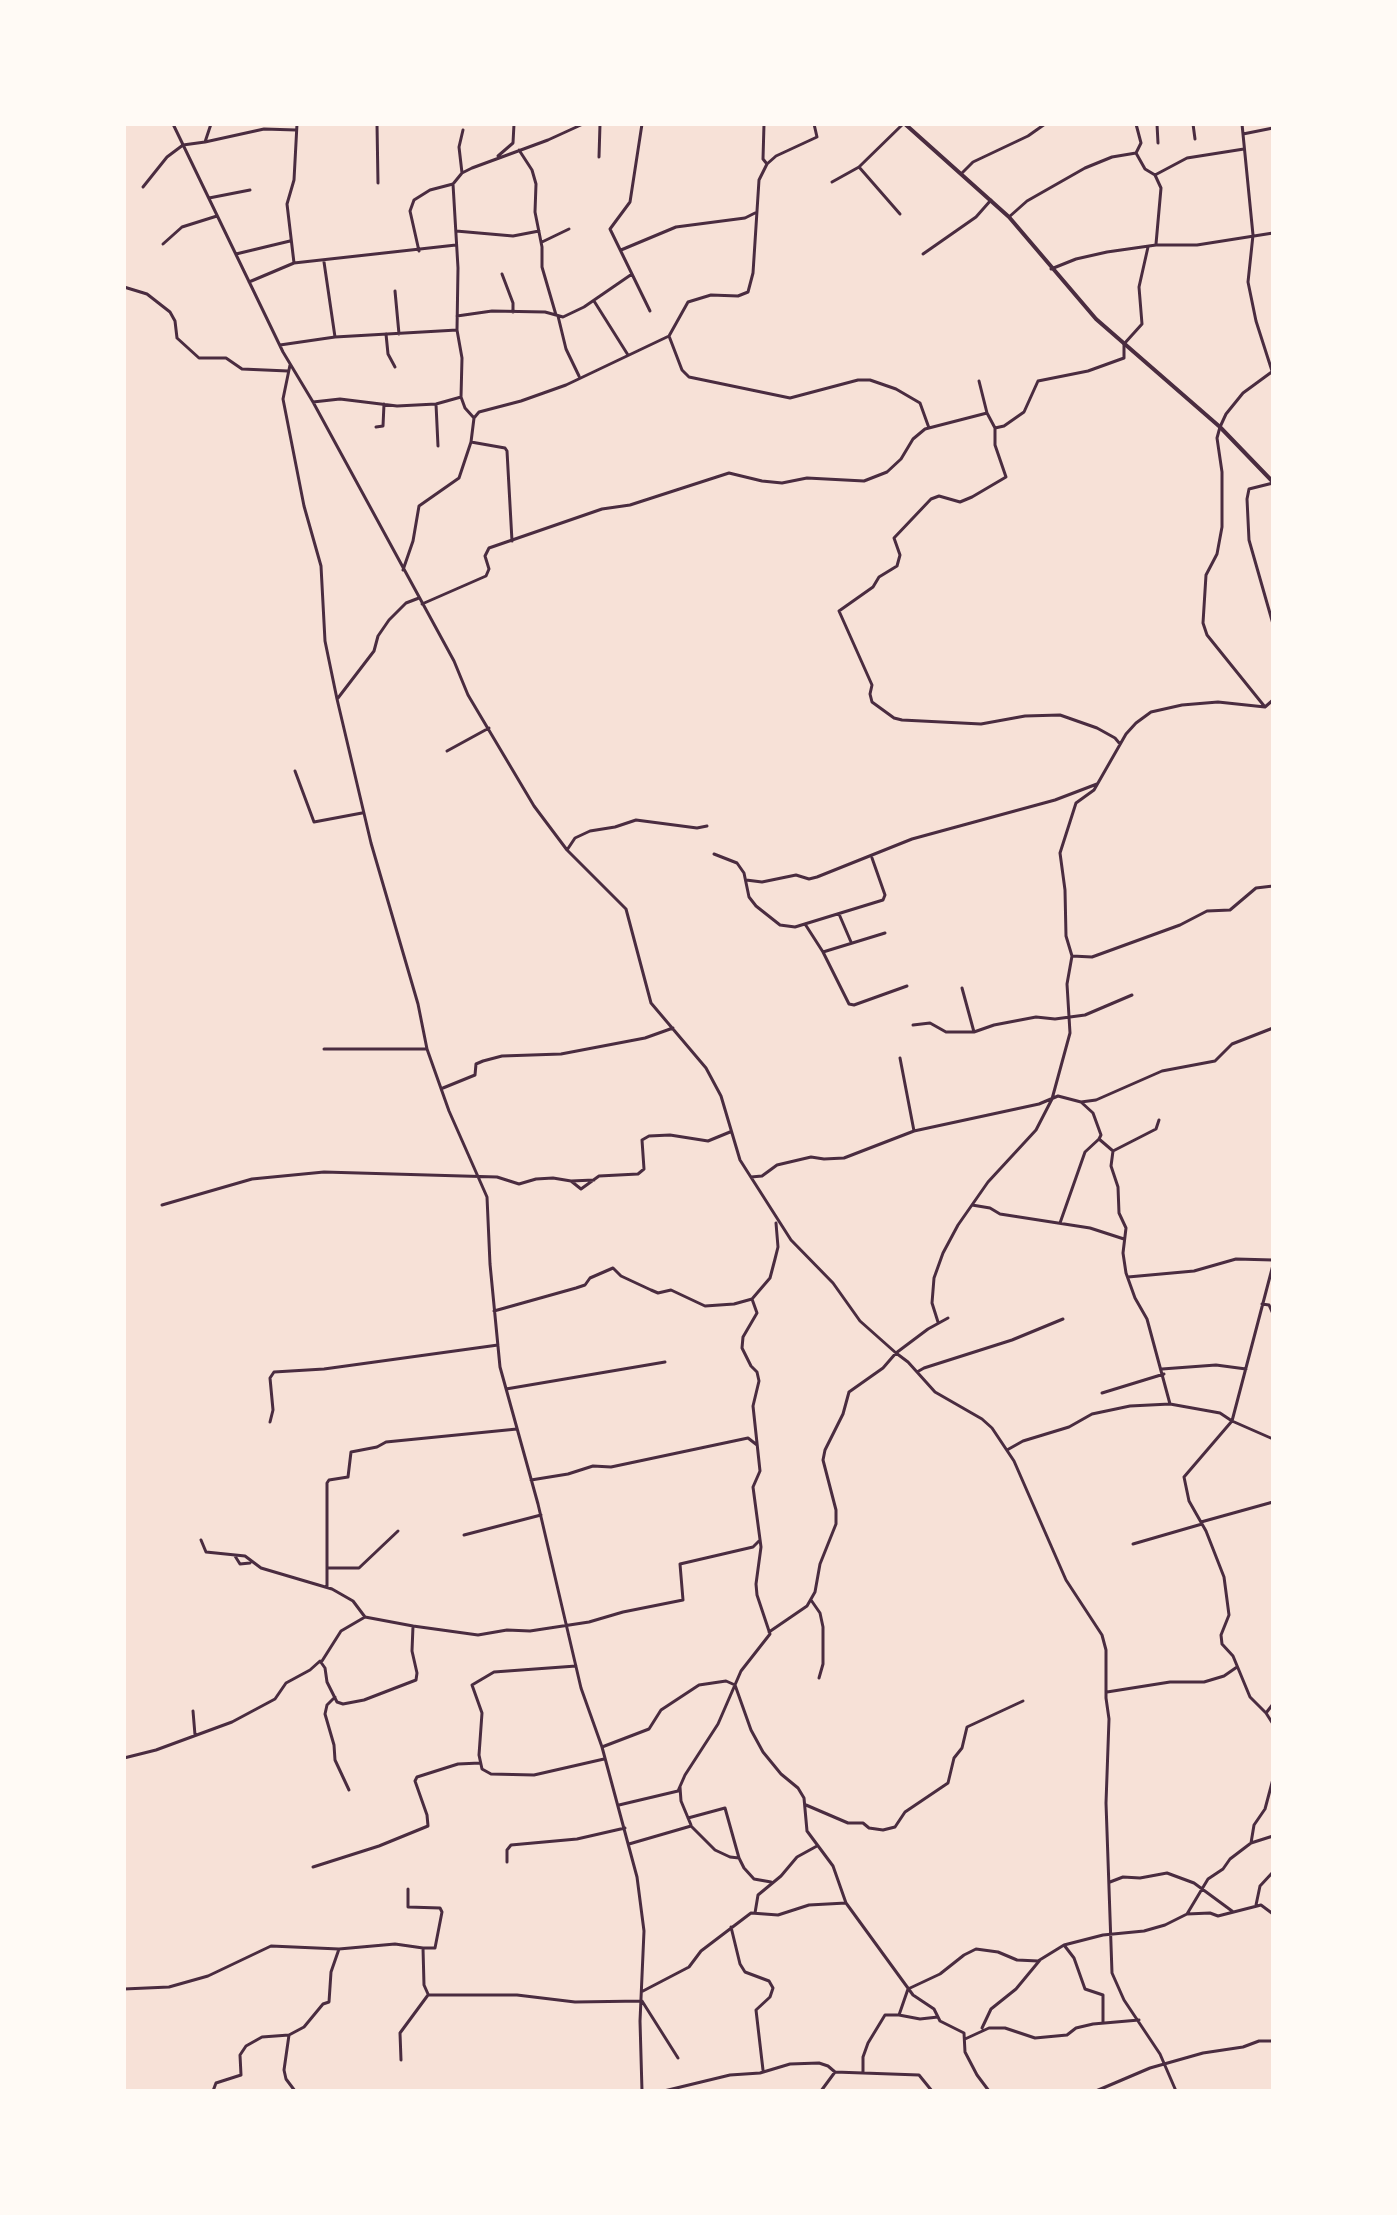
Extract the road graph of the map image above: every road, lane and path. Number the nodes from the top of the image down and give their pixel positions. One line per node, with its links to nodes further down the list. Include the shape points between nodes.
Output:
1 (173, 124): 26 (street)
2 (211, 124): 24 (street)
3 (297, 124): 20 (street)
4 (361, 124): 5 (street)
5 (377, 124): 6 (street); 38 (street)
6 (395, 124)
7 (514, 124): 31 (street, via 513,143)
8 (583, 124): 28 (street)
9 (600, 124): 30 (street)
10 (642, 124): 59 (street, via 630,202 610,227)
11 (764, 124): 32 (street)
12 (814, 124): 32 (street, via 817,137)
13 (904, 124): 33 (street); 35 (main road)
14 (1045, 124): 35 (street)
15 (1136, 124): 29 (street, via 1141,143)
16 (1157, 124): 25 (street)
17 (1193, 124): 23 (street)
18 (1242, 124): 22 (street)
19 (1273, 128): 22 (street)
20 (296, 130): 24 (street, via 264,129); 53 (street, via 294,180 287,204)
21 (463, 130): 34 (street)
22 (1243, 134): 27 (street)
23 (1195, 139)
24 (205, 142): 26 (street)
25 (1158, 143)
26 (183, 145): 40 (street); 42 (street)
27 (1244, 149): 36 (street, via 1187,158); 52 (street)
28 (519, 150): 31 (street); 50 (street, via 536,184)
29 (1136, 153): 36 (street); 47 (street, via 1085,168)
30 (599, 157)
31 (496, 159): 34 (street)
32 (767, 164): 44 (street, via 759,180)
33 (859, 167): 37 (street); 45 (street)
34 (462, 173): 39 (street)
35 (962, 173): 43 (main road)
36 (1155, 175): 57 (street, via 1161,188)
37 (832, 182)
38 (378, 183)
39 (453, 184): 49 (street); 60 (street, via 430,190 411,205)
40 (143, 187)
41 (250, 190): 42 (street)
42 (209, 198): 46 (street)
43 (991, 200): 47 (main road); 62 (street)
44 (756, 213): 59 (street, via 676,227); 79 (street, via 748,292 688,302)
45 (900, 214)
46 (217, 216): 55 (street, via 182,227); 61 (street)
47 (1009, 217): 65 (main road)
48 (569, 229): 54 (street)
49 (456, 231): 50 (street, via 513,236); 56 (street)
50 (539, 231): 54 (street)
51 (1273, 233): 52 (street)
52 (1253, 235): 57 (street, via 1197,245); 89 (street, via 1248,282)
53 (290, 241): 61 (street); 64 (street)
54 (542, 242): 75 (street, via 542,267)
55 (163, 244)
56 (457, 245): 60 (street); 74 (street)
57 (1156, 245): 58 (street)
58 (1148, 247): 65 (street, via 1076,259); 81 (street, via 1139,287 1142,324)
59 (621, 250): 67 (street)
60 (419, 251): 63 (street)
61 (236, 254): 68 (street)
62 (923, 254)
63 (323, 260): 64 (street); 80 (street)
64 (294, 263): 68 (street)
65 (1051, 269): 81 (main road)
66 (502, 274): 73 (street)
67 (632, 274): 71 (street); 72 (street)
68 (249, 282): 82 (street)
69 (124, 287): 88 (street, via 147,294 170,312 177,338 199,358 226,358 242,369)
70 (395, 291): 78 (street)
71 (593, 300): 75 (street); 84 (street)
72 (650, 311)
73 (513, 312): 74 (street); 75 (street)
74 (457, 316): 76 (street)
75 (557, 316): 90 (street)
76 (457, 330): 78 (street); 92 (street)
77 (386, 334): 78 (street); 80 (street); 87 (street)
78 (399, 334)
79 (669, 336): 84 (street); 100 (street, via 689,377 790,398 870,380 920,403)
80 (335, 337): 82 (street)
81 (1124, 344): 83 (main road); 85 (street)
82 (280, 345): 86 (street)
83 (1131, 350): 85 (street); 99 (main road)
84 (628, 355): 90 (street)
85 (1124, 358): 101 (street, via 1038,381 1024,412)
86 (290, 365): 88 (street); 93 (street)
87 (395, 367)
88 (288, 371): 111 (street, via 285,414 321,566 325,641)
89 (1273, 371): 99 (street, via 1243,393)
90 (580, 377): 97 (street, via 485,409)
91 (979, 381): 96 (street)
92 (461, 397): 95 (street); 97 (street)
93 (313, 402): 94 (street); 106 (street)
94 (384, 404): 95 (street); 98 (street, via 383,426)
95 (436, 404): 103 (street)
96 (987, 413): 100 (street); 101 (street)
97 (474, 418): 102 (street)
98 (376, 427)
99 (1220, 427): 104 (main road); 113 (street, via 1222,527 1206,575 1203,623)
100 (929, 428): 105 (street, via 876,478 782,483 729,473)
101 (995, 428): 115 (street, via 1006,477 960,502 931,499 894,538 900,555 897,566 839,611 867,671 872,702 902,720 981,724 1060,715 1097,728)
102 (471, 442): 105 (street, via 507,451); 106 (street, via 459,478 419,506)
103 (438, 446)
104 (1273, 482): 109 (street, via 1249,489 1247,499 1249,540)
105 (512, 541): 108 (street, via 486,550 486,576)
106 (403, 570): 107 (street)
107 (419, 598): 108 (street); 111 (street, via 389,620 374,651)
108 (422, 604): 114 (street)
109 (1270, 606): 110 (street)
110 (1273, 624)
111 (337, 699): 119 (street)
112 (1273, 700): 113 (street)
113 (1265, 707): 115 (street, via 1218,702 1151,712)
114 (489, 728): 116 (street); 121 (street, via 534,806)
115 (1120, 744): 118 (street)
116 (447, 751)
117 (295, 771): 119 (street, via 314,822)
118 (1097, 784): 123 (street, via 912,839); 131 (street, via 1076,803 1060,853)
119 (364, 812): 141 (street)
120 (707, 826): 121 (street, via 636,820 590,831 575,838)
121 (567, 850): 137 (street, via 626,909 651,1003)
122 (714, 854): 124 (street, via 737,863)
123 (872, 856): 124 (street, via 809,879 796,875); 126 (street, via 883,900)
124 (746, 880): 127 (street, via 749,897 771,919 780,925)
125 (1273, 886): 131 (street, via 1256,888 1230,910 1207,911 1092,957)
126 (839, 914): 127 (street); 129 (street)
127 (805, 924): 130 (street)
128 (885, 933): 129 (street)
129 (851, 942): 130 (street)
130 (823, 952): 132 (street, via 849,1004)
131 (1072, 956): 135 (street)
132 (907, 986)
133 (962, 988): 139 (street)
134 (1132, 995): 135 (street)
135 (1069, 1018): 139 (street, via 1036,1017); 144 (street, via 1070,1033)
136 (913, 1025): 139 (street)
137 (673, 1028): 143 (street, via 575,1051 502,1056 476,1064 475,1075); 148 (street, via 706,1068 721,1096)
138 (1273, 1028): 145 (street, via 1232,1044 1215,1061 1162,1071)
139 (974, 1032)
140 (324, 1049): 141 (street)
141 (427, 1049): 143 (street)
142 (900, 1058): 147 (street)
143 (442, 1088): 151 (street)
144 (1052, 1099): 145 (street); 147 (street); 156 (street, via 1036,1130)
145 (1081, 1102): 149 (street, via 1093,1113)
146 (1159, 1120): 150 (street, via 1156,1129)
147 (914, 1131): 152 (street, via 844,1158 811,1157)
148 (730, 1132): 152 (street); 153 (street, via 708,1141 649,1136 642,1140 644,1169 638,1174)
149 (1099, 1139): 150 (street); 158 (street, via 1080,1161)
150 (1113, 1151): 159 (street)
151 (478, 1177): 154 (street, via 519,1184 536,1179); 155 (street, via 286,1174); 164 (street, via 487,1197)
152 (751, 1177): 157 (street)
153 (594, 1180): 154 (street); 154 (street, via 581,1189)
154 (571, 1181)
155 (162, 1205)
156 (972, 1205): 158 (street); 168 (street, via 934,1278 932,1303)
157 (776, 1220): 162 (street, via 778,1247 770,1278); 170 (street, via 860,1321)
158 (1060, 1223): 159 (street)
159 (1124, 1239): 161 (street)
160 (1273, 1263): 161 (street, via 1236,1259 1194,1271); 163 (street)
161 (1128, 1277): 173 (street)
162 (752, 1299): 164 (street, via 705,1306 671,1290 658,1293 613,1268 585,1285); 182 (street, via 757,1313 742,1348 759,1381 753,1406)
163 (1262, 1304): 165 (street); 172 (street)
164 (494, 1311): 169 (street)
165 (1273, 1314)
166 (948, 1318): 168 (street)
167 (1063, 1319): 174 (street)
168 (938, 1322): 170 (street)
169 (498, 1345): 175 (street); 179 (street, via 274,1372)
170 (896, 1353): 174 (street); 197 (street, via 849,1392 825,1450 836,1524)
171 (665, 1362): 175 (street)
172 (1246, 1369): 173 (street, via 1228,1365); 178 (street)
173 (1163, 1371): 176 (street); 177 (street)
174 (917, 1372): 183 (street, via 935,1392 982,1419)
175 (506, 1389): 180 (street)
176 (1102, 1393)
177 (1170, 1404): 178 (street, via 1220,1413); 183 (street, via 1092,1414)
178 (1232, 1421): 181 (street); 187 (street, via 1184,1477 1189,1501)
179 (270, 1422)
180 (517, 1429): 184 (street); 195 (street, via 386,1442 353,1451 347,1478 327,1483)
181 (1273, 1439)
182 (757, 1445): 184 (street, via 748,1438); 191 (street, via 760,1471 753,1500)
183 (1007, 1450): 207 (street, via 1066,1580 1102,1635)
184 (531, 1480): 186 (street)
185 (1273, 1502): 187 (street)
186 (541, 1515): 189 (street); 199 (street)
187 (1202, 1523): 192 (street); 204 (street, via 1224,1577 1229,1615 1220,1640)
188 (398, 1531): 195 (street, via 359,1568)
189 (464, 1535)
190 (201, 1540): 193 (street, via 206,1552)
191 (759, 1541): 199 (street, via 753,1547 680,1564 683,1600); 201 (street, via 757,1595)
192 (1133, 1544)
193 (235, 1556): 194 (street, via 245,1556); 194 (street, via 240,1564)
194 (250, 1563): 196 (street)
195 (328, 1568): 196 (street)
196 (327, 1587): 198 (street, via 353,1601)
197 (811, 1600): 201 (street); 205 (street, via 823,1627)
198 (365, 1617): 200 (street); 202 (street, via 341,1631)
199 (566, 1624): 200 (street, via 478,1635); 203 (street)
200 (413, 1626): 208 (street, via 416,1680 349,1704)
201 (769, 1632): 206 (street)
202 (322, 1661): 208 (street); 214 (street, via 286,1683 275,1699)
203 (576, 1666): 215 (street); 218 (street, via 494,1672 472,1685 482,1713)
204 (1237, 1667): 207 (street, via 1204,1682); 212 (street, via 1250,1697)
205 (819, 1678)
206 (735, 1685): 215 (street, via 699,1685 661,1710 649,1729); 220 (street); 223 (street, via 755,1739 798,1788)
207 (1107, 1692): 236 (street)
208 (335, 1697): 221 (street, via 325,1714 335,1760)
209 (1023, 1701): 223 (street, via 967,1727 948,1783 905,1812 895,1827 875,1830)
210 (1273, 1704): 212 (street)
211 (193, 1711): 214 (street)
212 (1266, 1713): 213 (street)
213 (1273, 1724)
214 (195, 1735): 216 (street)
215 (602, 1747): 217 (street)
216 (124, 1758)
217 (605, 1758): 218 (street, via 534,1775 491,1774); 222 (street)
218 (480, 1763): 233 (street, via 417,1777 428,1826)
219 (1273, 1779): 228 (street)
220 (680, 1787): 222 (street, via 674,1793); 224 (street)
221 (349, 1790)
222 (619, 1805): 226 (street)
223 (806, 1805): 230 (street, via 807,1831)
224 (688, 1818): 225 (street); 231 (street, via 725,1808)
225 (691, 1826): 229 (street); 231 (street, via 715,1850)
226 (625, 1828): 229 (street); 232 (street, via 511,1845)
227 (1273, 1836): 228 (street)
228 (1251, 1843): 238 (street)
229 (629, 1844): 253 (street, via 644,1931)
230 (817, 1846): 235 (street); 239 (street, via 833,1866)
231 (739, 1858): 235 (street, via 750,1876)
232 (507, 1862)
233 (313, 1867)
234 (1273, 1872): 240 (street, via 1260,1886)
235 (771, 1882): 242 (street, via 758,1895)
236 (1110, 1882): 238 (street, via 1167,1873); 246 (street)
237 (408, 1889): 248 (street, via 408,1907 442,1912 435,1948)
238 (1202, 1889): 241 (street); 243 (street)
239 (846, 1903): 242 (street, via 809,1905 778,1915); 252 (street)
240 (1256, 1905): 241 (street); 244 (street)
241 (1232, 1911): 243 (street, via 1218,1916)
242 (755, 1913): 245 (street)
243 (1187, 1914): 246 (street, via 1156,1929)
244 (1273, 1914)
245 (731, 1927): 253 (street, via 689,1967); 267 (street, via 745,1972 769,1981 773,1988 756,2010)
246 (1111, 1934): 247 (street); 258 (street, via 1116,1986)
247 (1064, 1945): 250 (street); 259 (street, via 1085,1989 1103,1995)
248 (423, 1948): 249 (street, via 395,1944); 254 (street)
249 (339, 1949): 251 (street, via 271,1946 208,1976 169,1987); 261 (street, via 329,2002)
250 (1040, 1960): 252 (street, via 976,1949); 260 (street, via 991,2009)
251 (124, 1989)
252 (908, 1989): 256 (street); 257 (street)
253 (641, 1992): 255 (street)
254 (428, 1995): 255 (street); 265 (street, via 400,2033)
255 (642, 2001): 264 (street); 273 (street)
256 (899, 2015): 257 (street); 269 (street, via 881,2019 863,2057)
257 (938, 2017): 262 (street, via 964,2033)
258 (1139, 2020): 259 (street); 266 (street)
259 (1103, 2023): 260 (street, via 1035,2038 1005,2028)
260 (982, 2029): 262 (street)
261 (289, 2035): 271 (street, via 262,2037 246,2046 240,2055 241,2075 216,2083); 272 (street, via 284,2070)
262 (965, 2039): 278 (street, via 965,2052)
263 (1273, 2041): 266 (street)
264 (678, 2058)
265 (401, 2060)
266 (1165, 2065): 279 (street); 280 (street)
267 (763, 2072): 268 (street, via 819,2063); 270 (street)
268 (835, 2072): 269 (street); 276 (street)
269 (863, 2073): 277 (street, via 919,2075)
270 (692, 2086): 274 (street); 275 (street)
271 (213, 2091)
272 (295, 2091)
273 (642, 2091)
274 (664, 2091)
275 (695, 2091)
276 (821, 2091)
277 (932, 2091)
278 (989, 2091)
279 (1096, 2091)
280 (1176, 2091)

